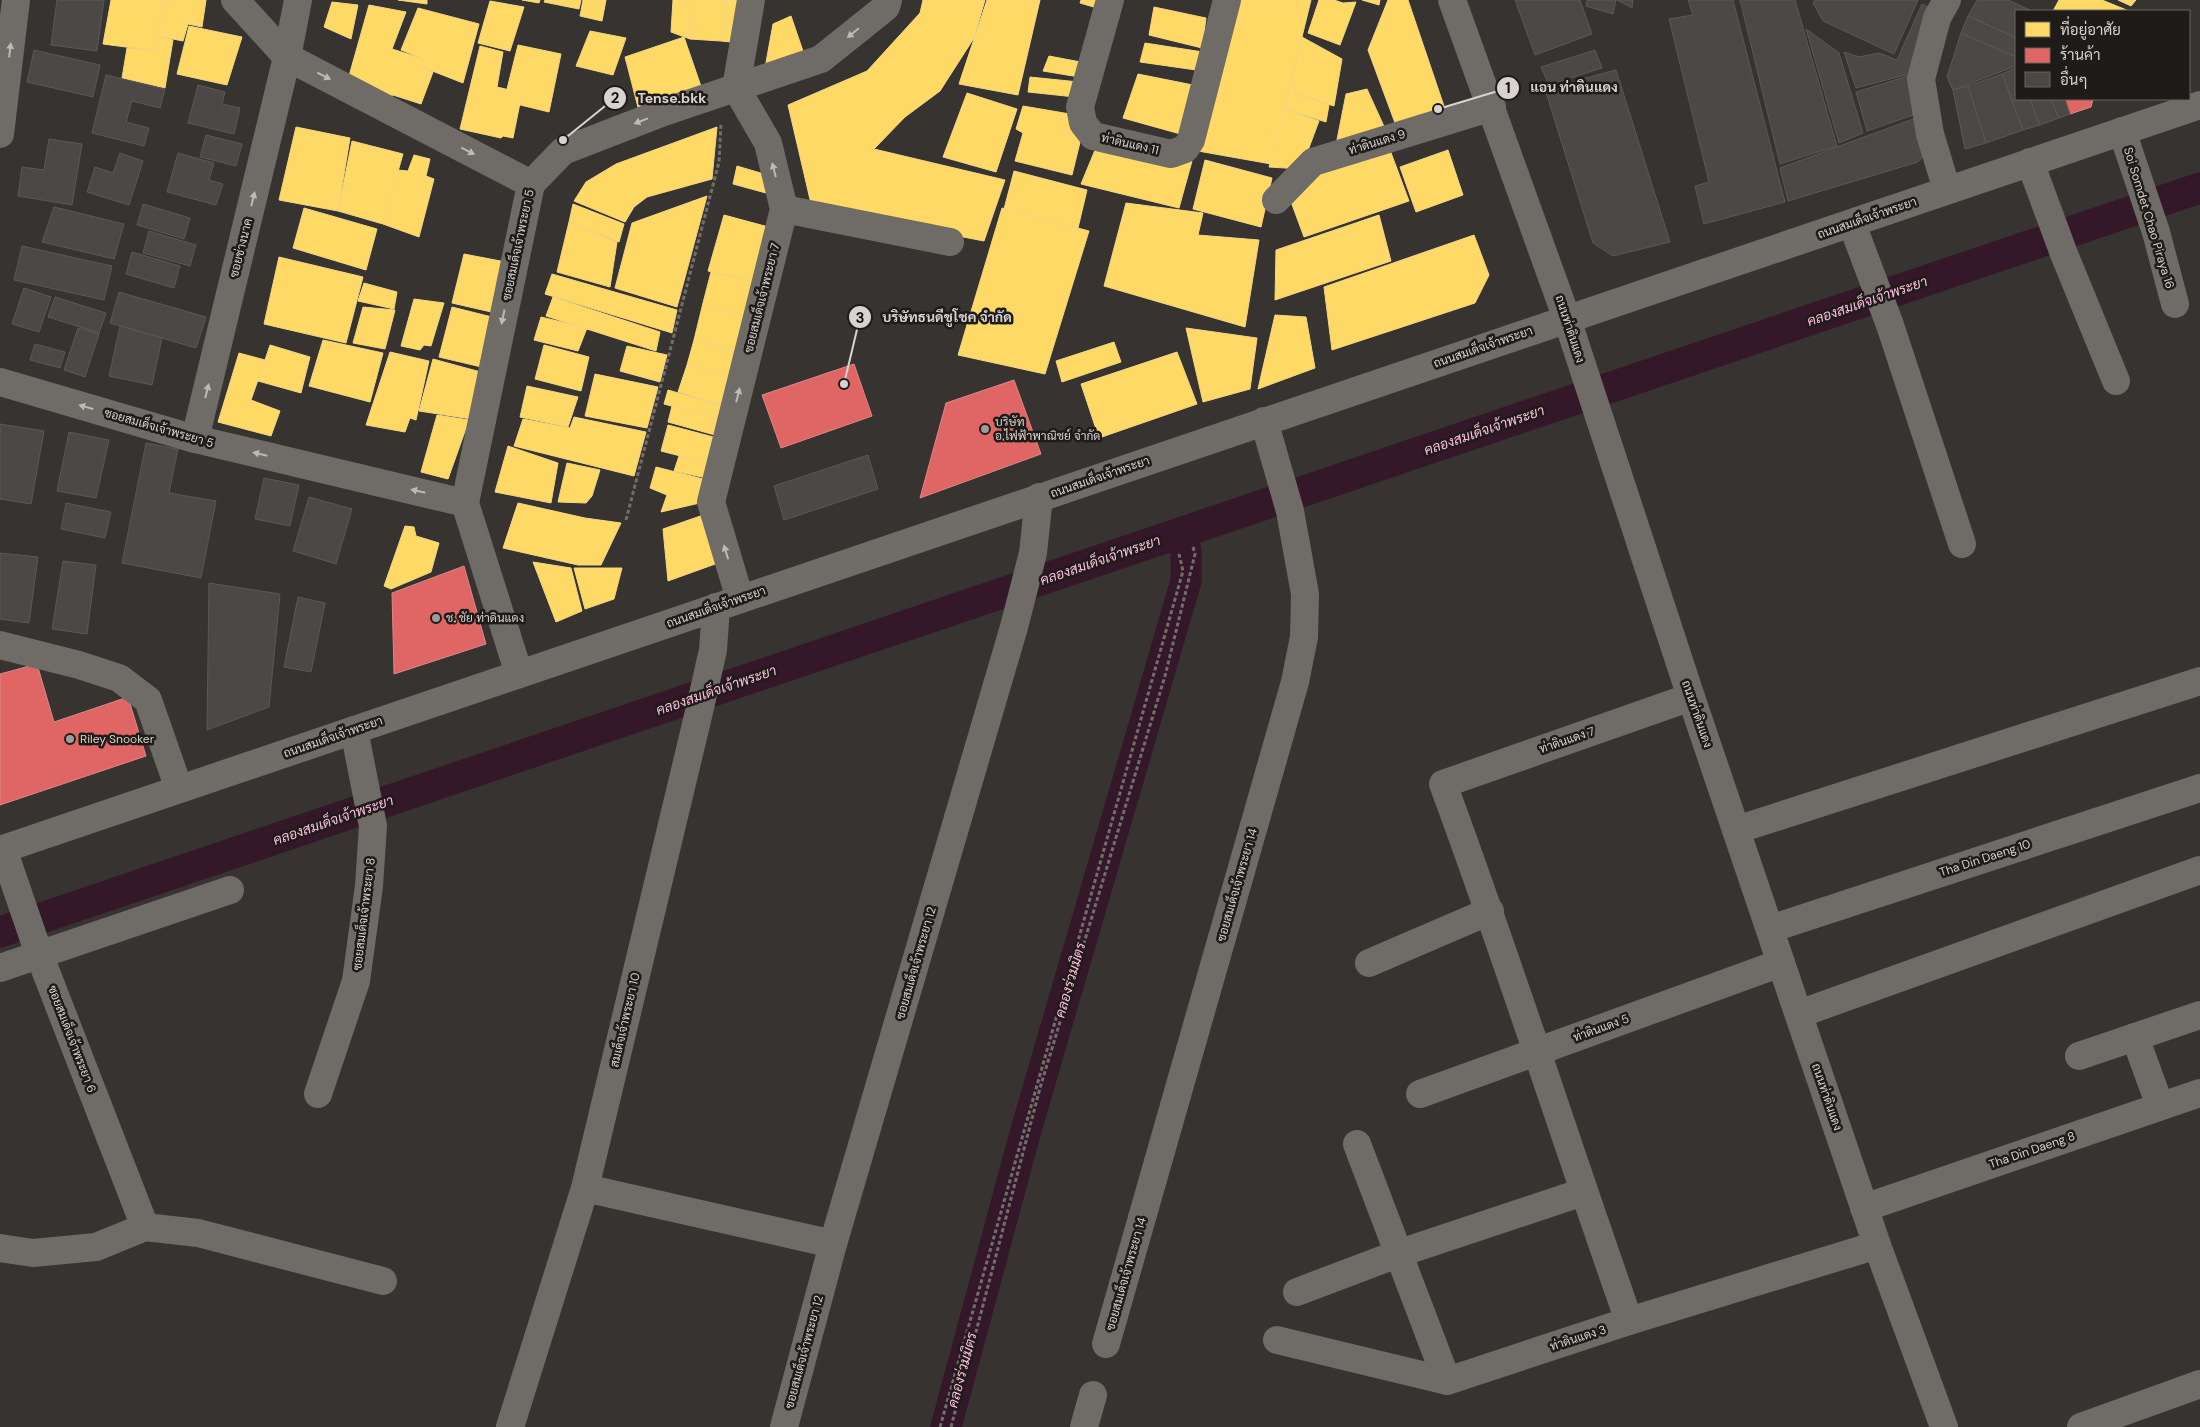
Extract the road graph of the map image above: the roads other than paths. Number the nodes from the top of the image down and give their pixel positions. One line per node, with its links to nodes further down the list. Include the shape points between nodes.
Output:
1 (16, 0): 15 (street, one-way to 1)
2 (236, 0): 10 (street)
3 (298, 0): 10 (street, ซอยช่างนาค)
4 (751, 0): 11 (street)
5 (888, 0): 11 (street, ซอยสมเด็จเจ้าพระยา 5, one-way to 11, via 886,7 821,59)
6 (1110, 0): 7 (street, ท่าดินแดง 11, via 1080,107 1083,123 1093,136 1171,154 1185,149 1191,140)
7 (1227, 0)
8 (1452, 0): 13 (street, ถนนท่าดินแดง)
9 (1947, 0): 18 (street, via 1937,18 1921,79 1930,134)
10 (288, 57): 17 (street, one-way to 17); 28 (street, ซอยช่างนาค, one-way to 10)
11 (736, 88): 17 (street, ซอยสมเด็จเจ้าพระยา 5, one-way to 17, via 563,151); 20 (street, ซอยสมเด็จเจ้าพระยา 7, one-way to 11, via 768,143)
12 (2200, 105): 14 (main road, ถนนสมเด็จเจ้าพระยา)
13 (1492, 107): 19 (street, ท่าดินแดง 9, via 1313,162); 24 (street, ถนนท่าดินแดง)
14 (2122, 131): 16 (main road, ถนนสมเด็จเจ้าพระยา); 23 (street, Soi Somdet Chao Piraya 16, via 2156,232)
15 (0, 134)
16 (2030, 162): 18 (main road, ถนนสมเด็จเจ้าพระยา); 25 (street)
17 (531, 184): 30 (street, ซอยสมเด็จเจ้าพระยา 5, one-way to 30)
18 (1948, 190): 21 (main road, ถนนสมเด็จเจ้าพระยา)
19 (1276, 200)
20 (784, 209): 22 (street); 32 (street, ซอยสมเด็จเจ้าพระยา 7, one-way to 20, via 711,502)
21 (1852, 224): 24 (main road, ถนนสมเด็จเจ้าพระยา); 31 (street, via 1890,325)
22 (950, 242)
23 (2175, 304)
24 (1567, 318): 27 (main road, ถนนสมเด็จเจ้าพระยา); 36 (street, ถนนท่าดินแดง)
25 (2116, 381)
26 (0, 382): 28 (street, ซอยสมเด็จเจ้าพระยา 5, one-way to 26)
27 (1264, 421): 29 (main road, ถนนสมเด็จเจ้าพระยา); 72 (street, ซอยสมเด็จเจ้าพระยา 14, via 1290,511 1305,594 1304,637 1295,682)
28 (195, 439): 30 (street, ซอยสมเด็จเจ้าพระยา 5, one-way to 28)
29 (1040, 497): 32 (main road, ถนนสมเด็จเจ้าพระยา); 64 (street, ซอยสมเด็จเจ้าพระยา 12, via 1033,553 1016,617)
30 (465, 503): 34 (street, ซอยสมเด็จเจ้าพระยา 5)
31 (1962, 544)
32 (728, 603): 34 (main road, ถนนสมเด็จเจ้าพระยา); 60 (street, สมเด็จเจ้าพระยา 10, via 713,650)
33 (0, 645): 39 (street, via 119,678 148,700)
34 (519, 674): 37 (main road, ถนนสมเด็จเจ้าพระยา)
35 (2200, 681): 40 (street)
36 (1691, 697): 40 (street, ถนนท่าดินแดง); 44 (street, ท่าดินแดง 7, via 1443,784)
37 (354, 730): 39 (main road, ถนนสมเด็จเจ้าพระยา); 56 (street, ซอยสมเด็จเจ้าพระยา 8, via 373,826 369,886 356,981)
38 (2200, 788): 45 (street, Tha Din Daeng 10)
39 (179, 789): 41 (main road, ถนนสมเด็จเจ้าพระยา)
40 (1736, 830): 45 (street, ถนนท่าดินแดง)
41 (1, 849): 46 (street, ซอยสมเด็จเจ้าพระยา 6)
42 (2200, 870): 50 (street)
43 (230, 890): 46 (street)
44 (1490, 911): 47 (street); 53 (street)
45 (1770, 929): 48 (street, ถนนท่าดินแดง)
46 (36, 946): 49 (street); 63 (street, ซอยสมเด็จเจ้าพระยา 6)
47 (1369, 963)
48 (1781, 963): 50 (street, ถนนท่าดินแดง); 53 (street, ท่าดินแดง 5)
49 (0, 968)
50 (1799, 1014): 62 (street, ถนนท่าดินแดง)
51 (2200, 1015): 52 (street)
52 (2135, 1037): 54 (street); 58 (street)
53 (1537, 1051): 57 (street, ท่าดินแดง 5); 61 (street)
54 (2079, 1056)
55 (2200, 1092): 58 (street, Tha Din Daeng 8)
56 (318, 1094)
57 (1420, 1094)
58 (2160, 1106): 62 (street, Tha Din Daeng 8)
59 (1356, 1144): 67 (street)
60 (585, 1188): 64 (street); 76 (street, สมเด็จเจ้าพระยา 10)
61 (1583, 1192): 67 (street); 70 (street)
62 (1864, 1208): 65 (street, ถนนท่าดินแดง)
63 (145, 1227): 66 (street, via 96,1247 33,1252); 68 (street, via 198,1233)
64 (834, 1244): 77 (street, ซอยสมเด็จเจ้าพระยา 12)
65 (1877, 1244): 70 (street, ท่าดินแดง 3); 79 (street, ถนนท่าดินแดง)
66 (0, 1248)
67 (1400, 1253): 69 (street); 73 (street)
68 (383, 1282)
69 (1297, 1292)
70 (1629, 1321): 73 (street, ท่าดินแดง 3)
71 (1277, 1340): 73 (street)
72 (1106, 1344)
73 (1447, 1380)
74 (2200, 1384): 80 (street)
75 (1093, 1395): 78 (street)
76 (510, 1427)
77 (784, 1427)
78 (1084, 1427)
79 (1944, 1427)
80 (2081, 1427)

